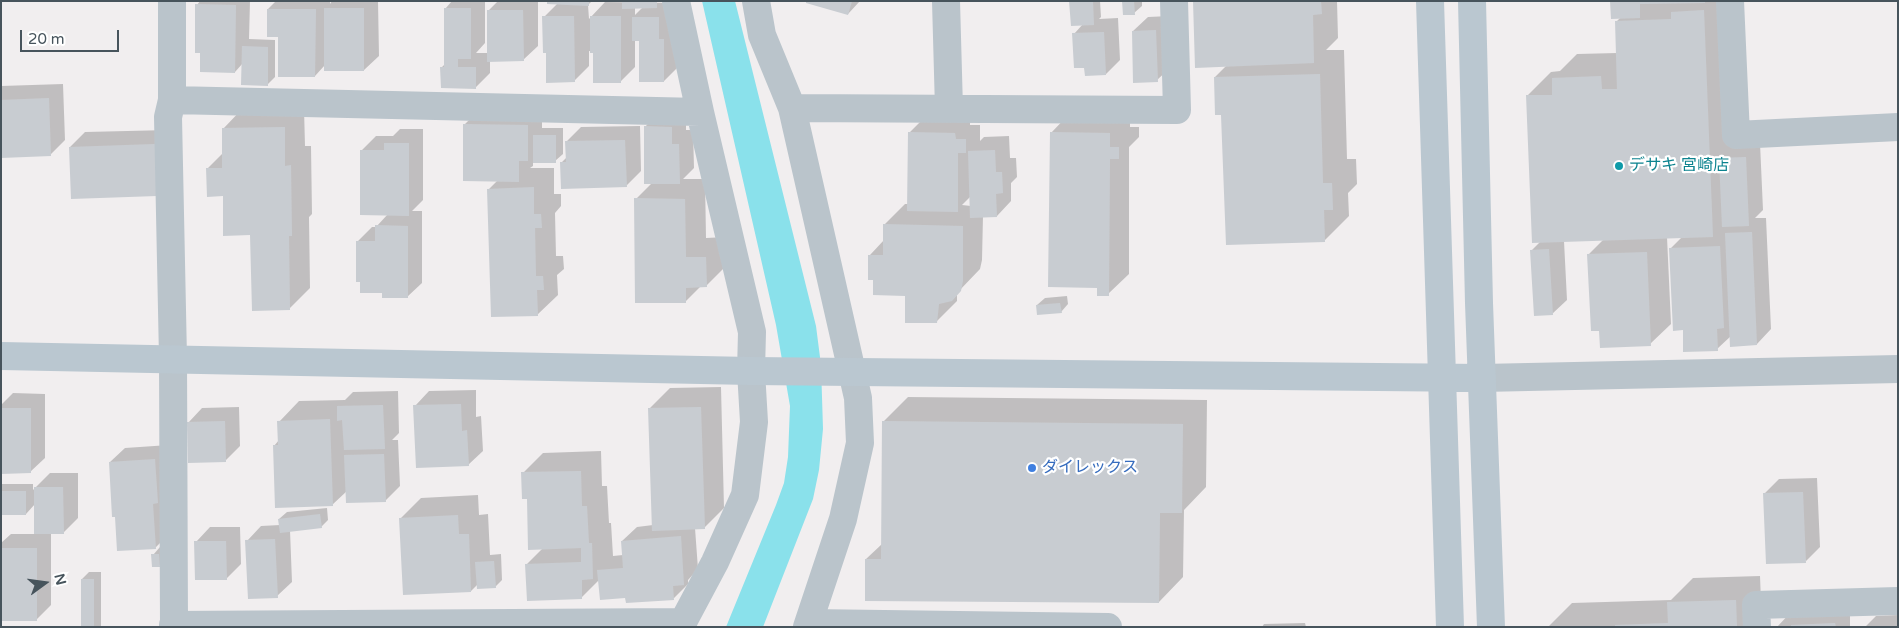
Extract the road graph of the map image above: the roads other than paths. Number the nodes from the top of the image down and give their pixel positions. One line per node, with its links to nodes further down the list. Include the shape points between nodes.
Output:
1 (172, 1): 9 (street)
2 (676, 1): 12 (street)
3 (756, 1): 10 (street, via 762,35)
4 (946, 1): 11 (street)
5 (1174, 1): 11 (street, via 1177,110)
6 (1430, 1): 19 (street)
7 (1472, 1): 20 (street)
8 (1730, 1): 13 (street, via 1736,135)
9 (172, 100): 12 (street); 15 (street, via 168,117)
10 (792, 108): 11 (street); 18 (street)
11 (949, 109)
12 (700, 112): 17 (street)
13 (1898, 127)
14 (1, 356): 15 (street)
15 (174, 358): 17 (street); 24 (street)
16 (1898, 369): 20 (street)
17 (764, 371): 18 (street); 22 (street, via 754,422 746,495)
18 (845, 371): 19 (street); 23 (street, via 858,398 860,443 843,519)
19 (1442, 378): 20 (street); 26 (street)
20 (1482, 378): 27 (street)
21 (1898, 602): 28 (street, via 1756,605)
22 (683, 624): 24 (street)
23 (808, 625): 25 (street)
24 (173, 626)
25 (1108, 627)
26 (1450, 627)
27 (1491, 627)
28 (1757, 627)

